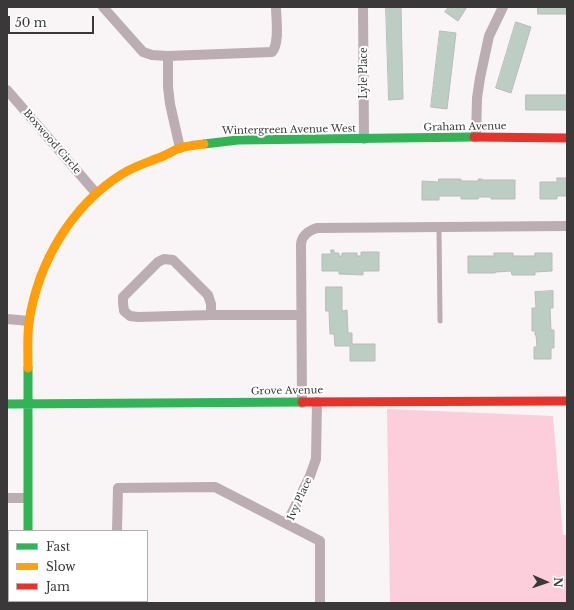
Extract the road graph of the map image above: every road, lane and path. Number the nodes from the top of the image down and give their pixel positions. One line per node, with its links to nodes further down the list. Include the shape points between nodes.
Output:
1 (103, 7): 5 (street, via 143,52)
2 (276, 7): 5 (street, via 276,42 272,52)
3 (363, 7): 9 (street, Lyle Place)
4 (503, 7): 7 (street, via 489,36 480,78)
5 (168, 56): 10 (street, via 170,104)
6 (7, 90): 11 (street, Boxwood Circle)
7 (476, 137): 8 (street, Graham Avenue); 9 (street, Graham Avenue)
8 (567, 138)
9 (364, 140): 10 (street, Wintergreen Avenue West, via 238,140)
10 (180, 148): 11 (street, Wintergreen Avenue West, via 122,174)
11 (96, 193): 17 (street, Wintergreen Avenue West, via 75,216 54,248 38,285)
12 (567, 226): 13 (street)
13 (439, 227): 15 (street, via 317,228 310,231 302,238 301,244); 18 (lane)
14 (211, 315): 14 (street, via 130,316 124,311 123,298 164,258 173,260 208,295); 15 (street)
15 (301, 315): 21 (street)
16 (7, 319): 17 (street)
17 (29, 321): 23 (street, Wintergreen Avenue West)
18 (440, 321)
19 (567, 401): 20 (street, Grove Avenue)
20 (317, 402): 21 (street, Grove Avenue); 26 (street, Ivy Place, via 316,459)
21 (302, 403): 23 (street, Grove Avenue)
22 (7, 404): 23 (street, Grove Avenue)
23 (28, 404): 25 (street, Wintergreen Avenue West)
24 (7, 498): 25 (street)
25 (27, 498): 27 (street, Wintergreen Avenue West)
26 (288, 523): 28 (street, via 215,487 118,488); 29 (street, Ivy Place, via 320,541)
27 (28, 530)
28 (117, 530)
29 (320, 603)

